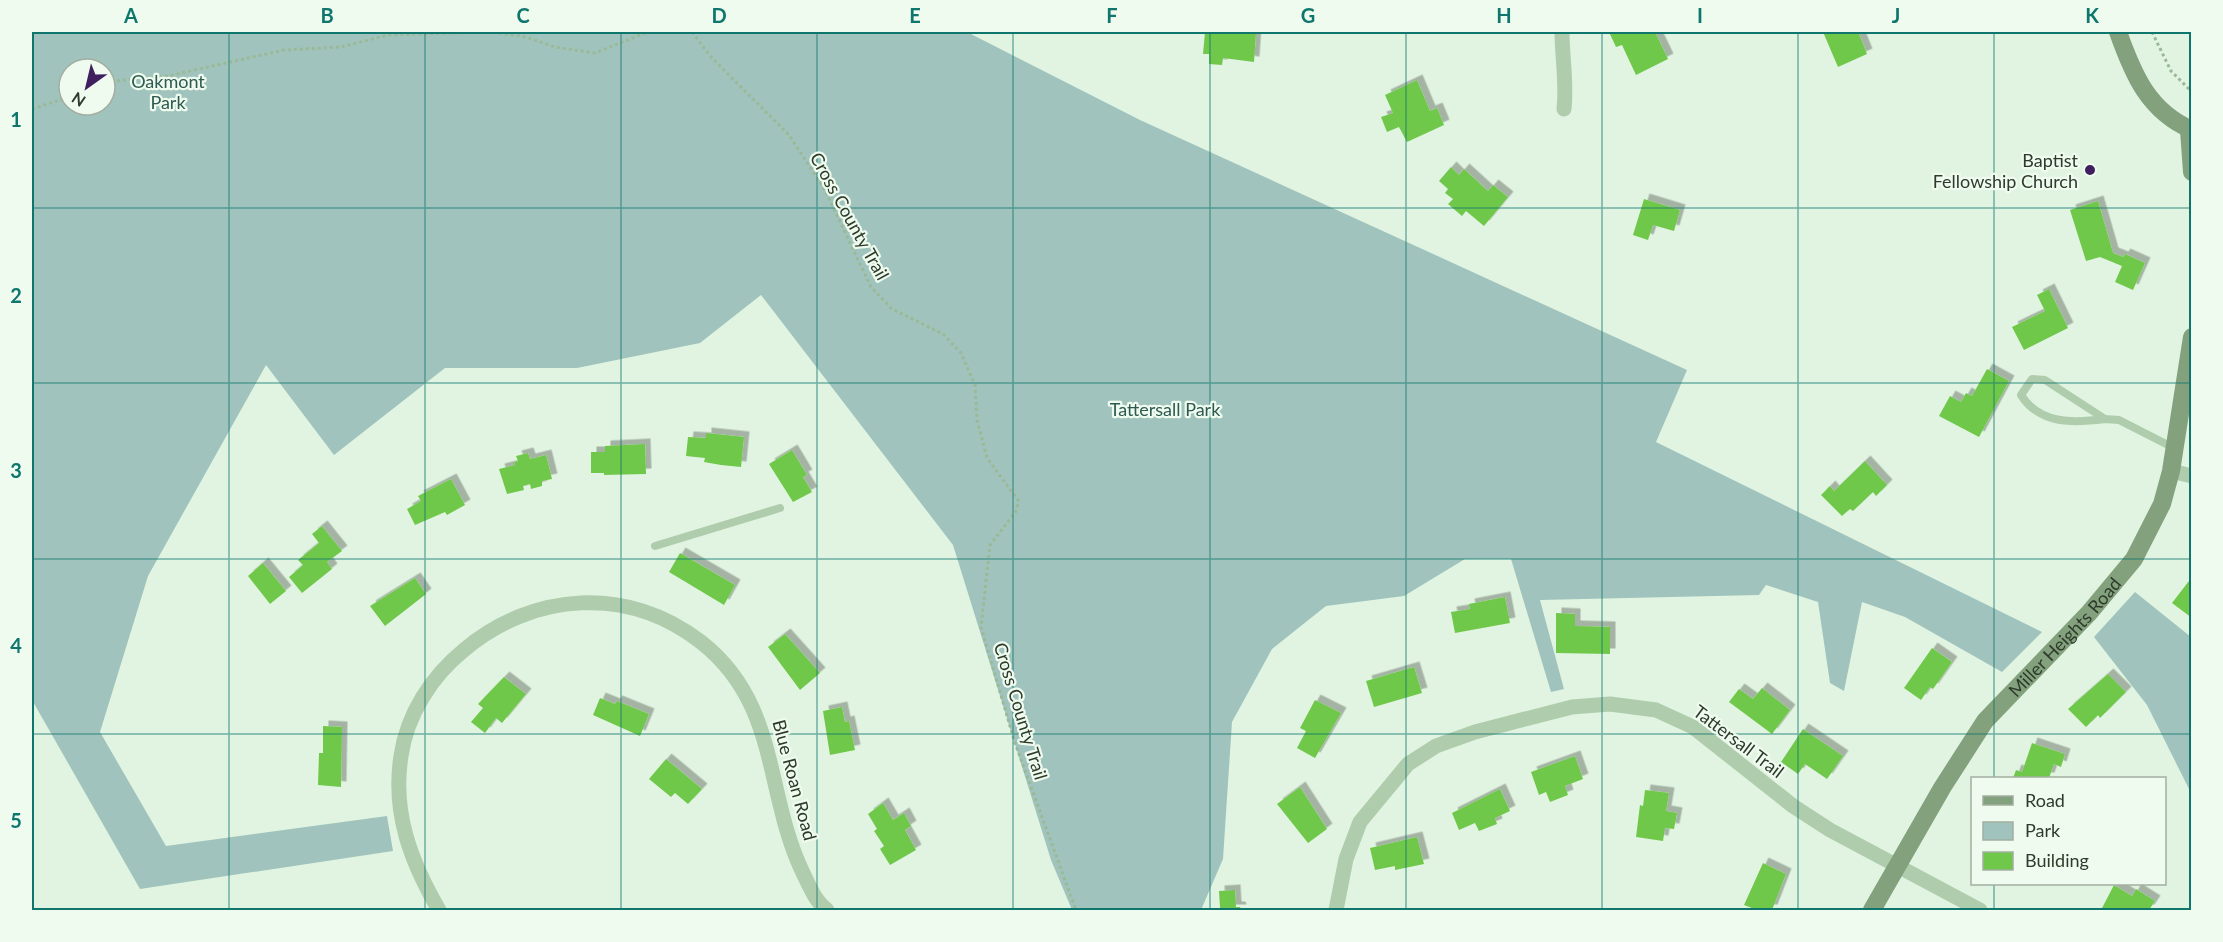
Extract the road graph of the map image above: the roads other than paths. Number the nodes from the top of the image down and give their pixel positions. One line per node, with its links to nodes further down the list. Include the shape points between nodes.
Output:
1 (1562, 32): 3 (street, via 1567,81)
2 (2118, 32): 4 (street, via 2148,98)
3 (1564, 109)
4 (2190, 130): 5 (street)
5 (2192, 172)
6 (2191, 348): 8 (street, Miller Heights Road)
7 (2105, 419): 7 (lane, via 2045,380 2032,379 2022,395 2030,409 2052,420); 8 (lane, via 2119,420)
8 (2175, 448): 9 (street, Miller Heights Road)
9 (2171, 471): 10 (street); 13 (street, Miller Heights Road, via 2162,504 2134,559 1985,721)
10 (2192, 476)
11 (780, 508): 12 (lane)
12 (655, 546)
13 (1898, 867): 16 (street, Tattersall Trail, via 1793,806 1693,727 1656,710 1610,704 1572,707 1475,732 1442,744 1408,764 1359,822 1346,859); 17 (street, Miller Heights Road); 18 (street, Tattersall Trail)
14 (439, 910): 15 (street, Blue Roan Road, via 413,863 401,818 401,756 416,711 443,670 481,636 527,611 580,603 630,608 674,624 701,642 734,675 761,725 800,867 818,904)
15 (827, 910)
16 (1336, 910)
17 (1872, 910)
18 (1980, 910)

